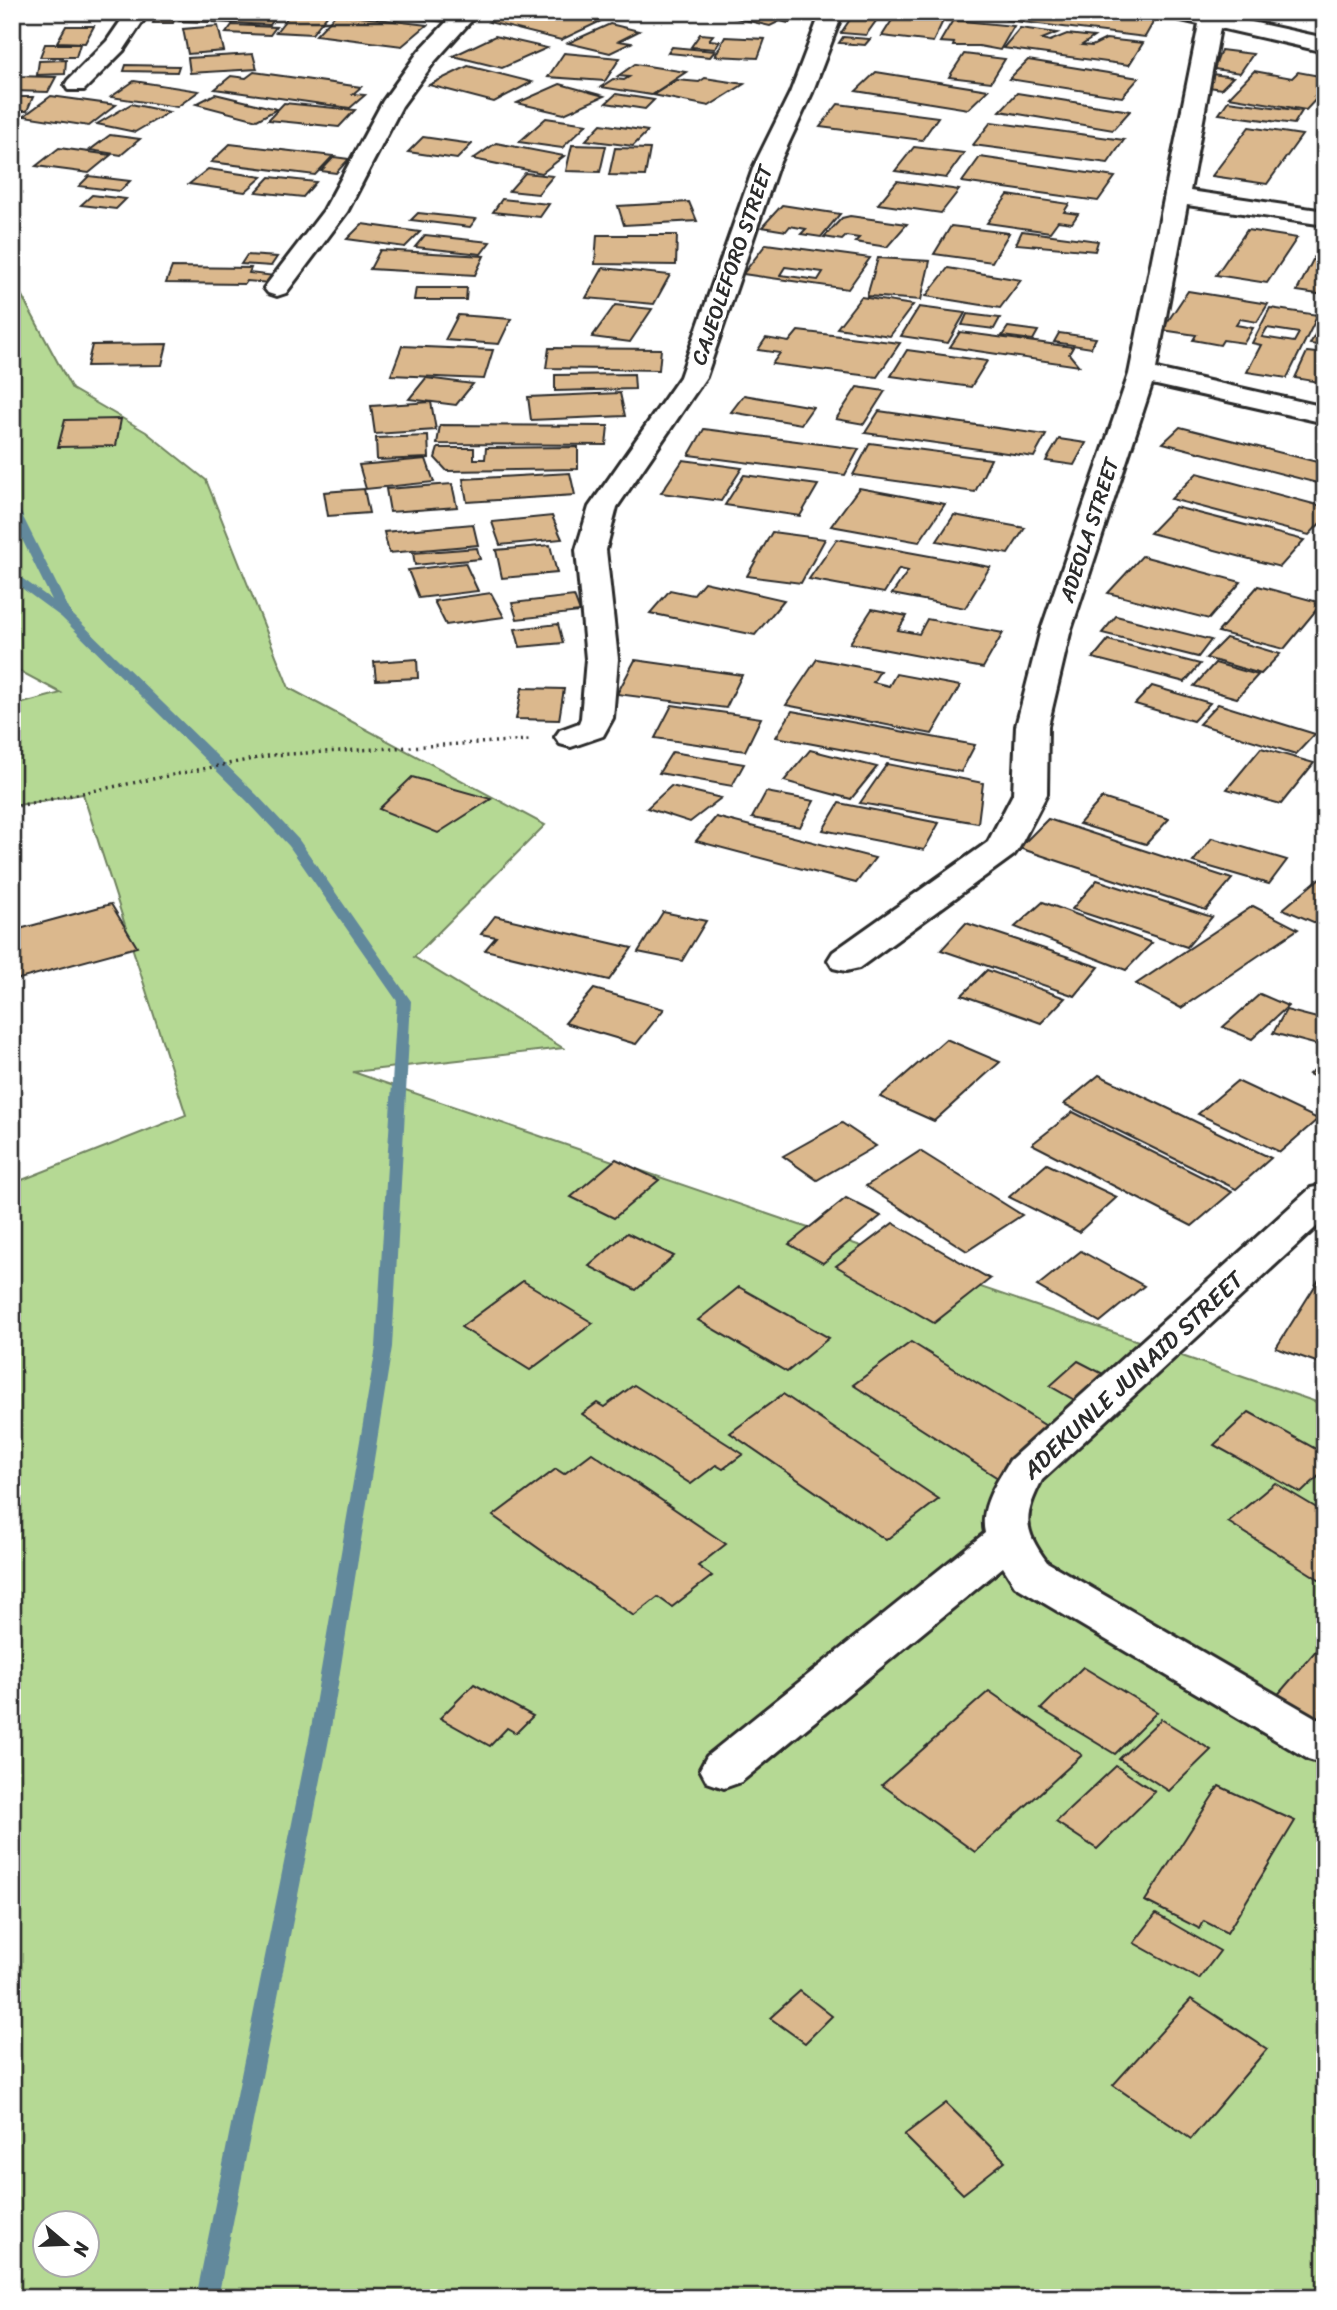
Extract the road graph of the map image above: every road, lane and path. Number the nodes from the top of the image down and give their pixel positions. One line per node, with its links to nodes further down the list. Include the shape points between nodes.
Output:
1 (138, 12): 7 (street, via 115,46)
2 (468, 12): 10 (street, via 426,56 391,106 335,212)
3 (832, 12): 13 (street, CAJEOLEFORO STREET, via 766,166 693,377 603,507 591,550 602,659 597,718 592,729)
4 (1176, 12): 5 (street)
5 (1211, 20): 6 (street); 8 (street, ADEOLA STREET)
6 (1325, 45)
7 (76, 85)
8 (1175, 195): 9 (street); 11 (street, ADEOLA STREET)
9 (1325, 218)
10 (277, 288)
11 (1142, 374): 12 (street); 15 (street, ADEOLA STREET, via 1055,633 1032,726 1030,794 1002,848)
12 (1325, 415)
13 (571, 737): 14 (path, via 273,755)
14 (12, 807)
15 (846, 960)
16 (1325, 1197): 17 (street, ADEKUNLE JUNAID STREET, via 1025,1471 1004,1510)
17 (1019, 1557): 18 (street); 19 (street)
18 (1325, 1746)
19 (724, 1769)

